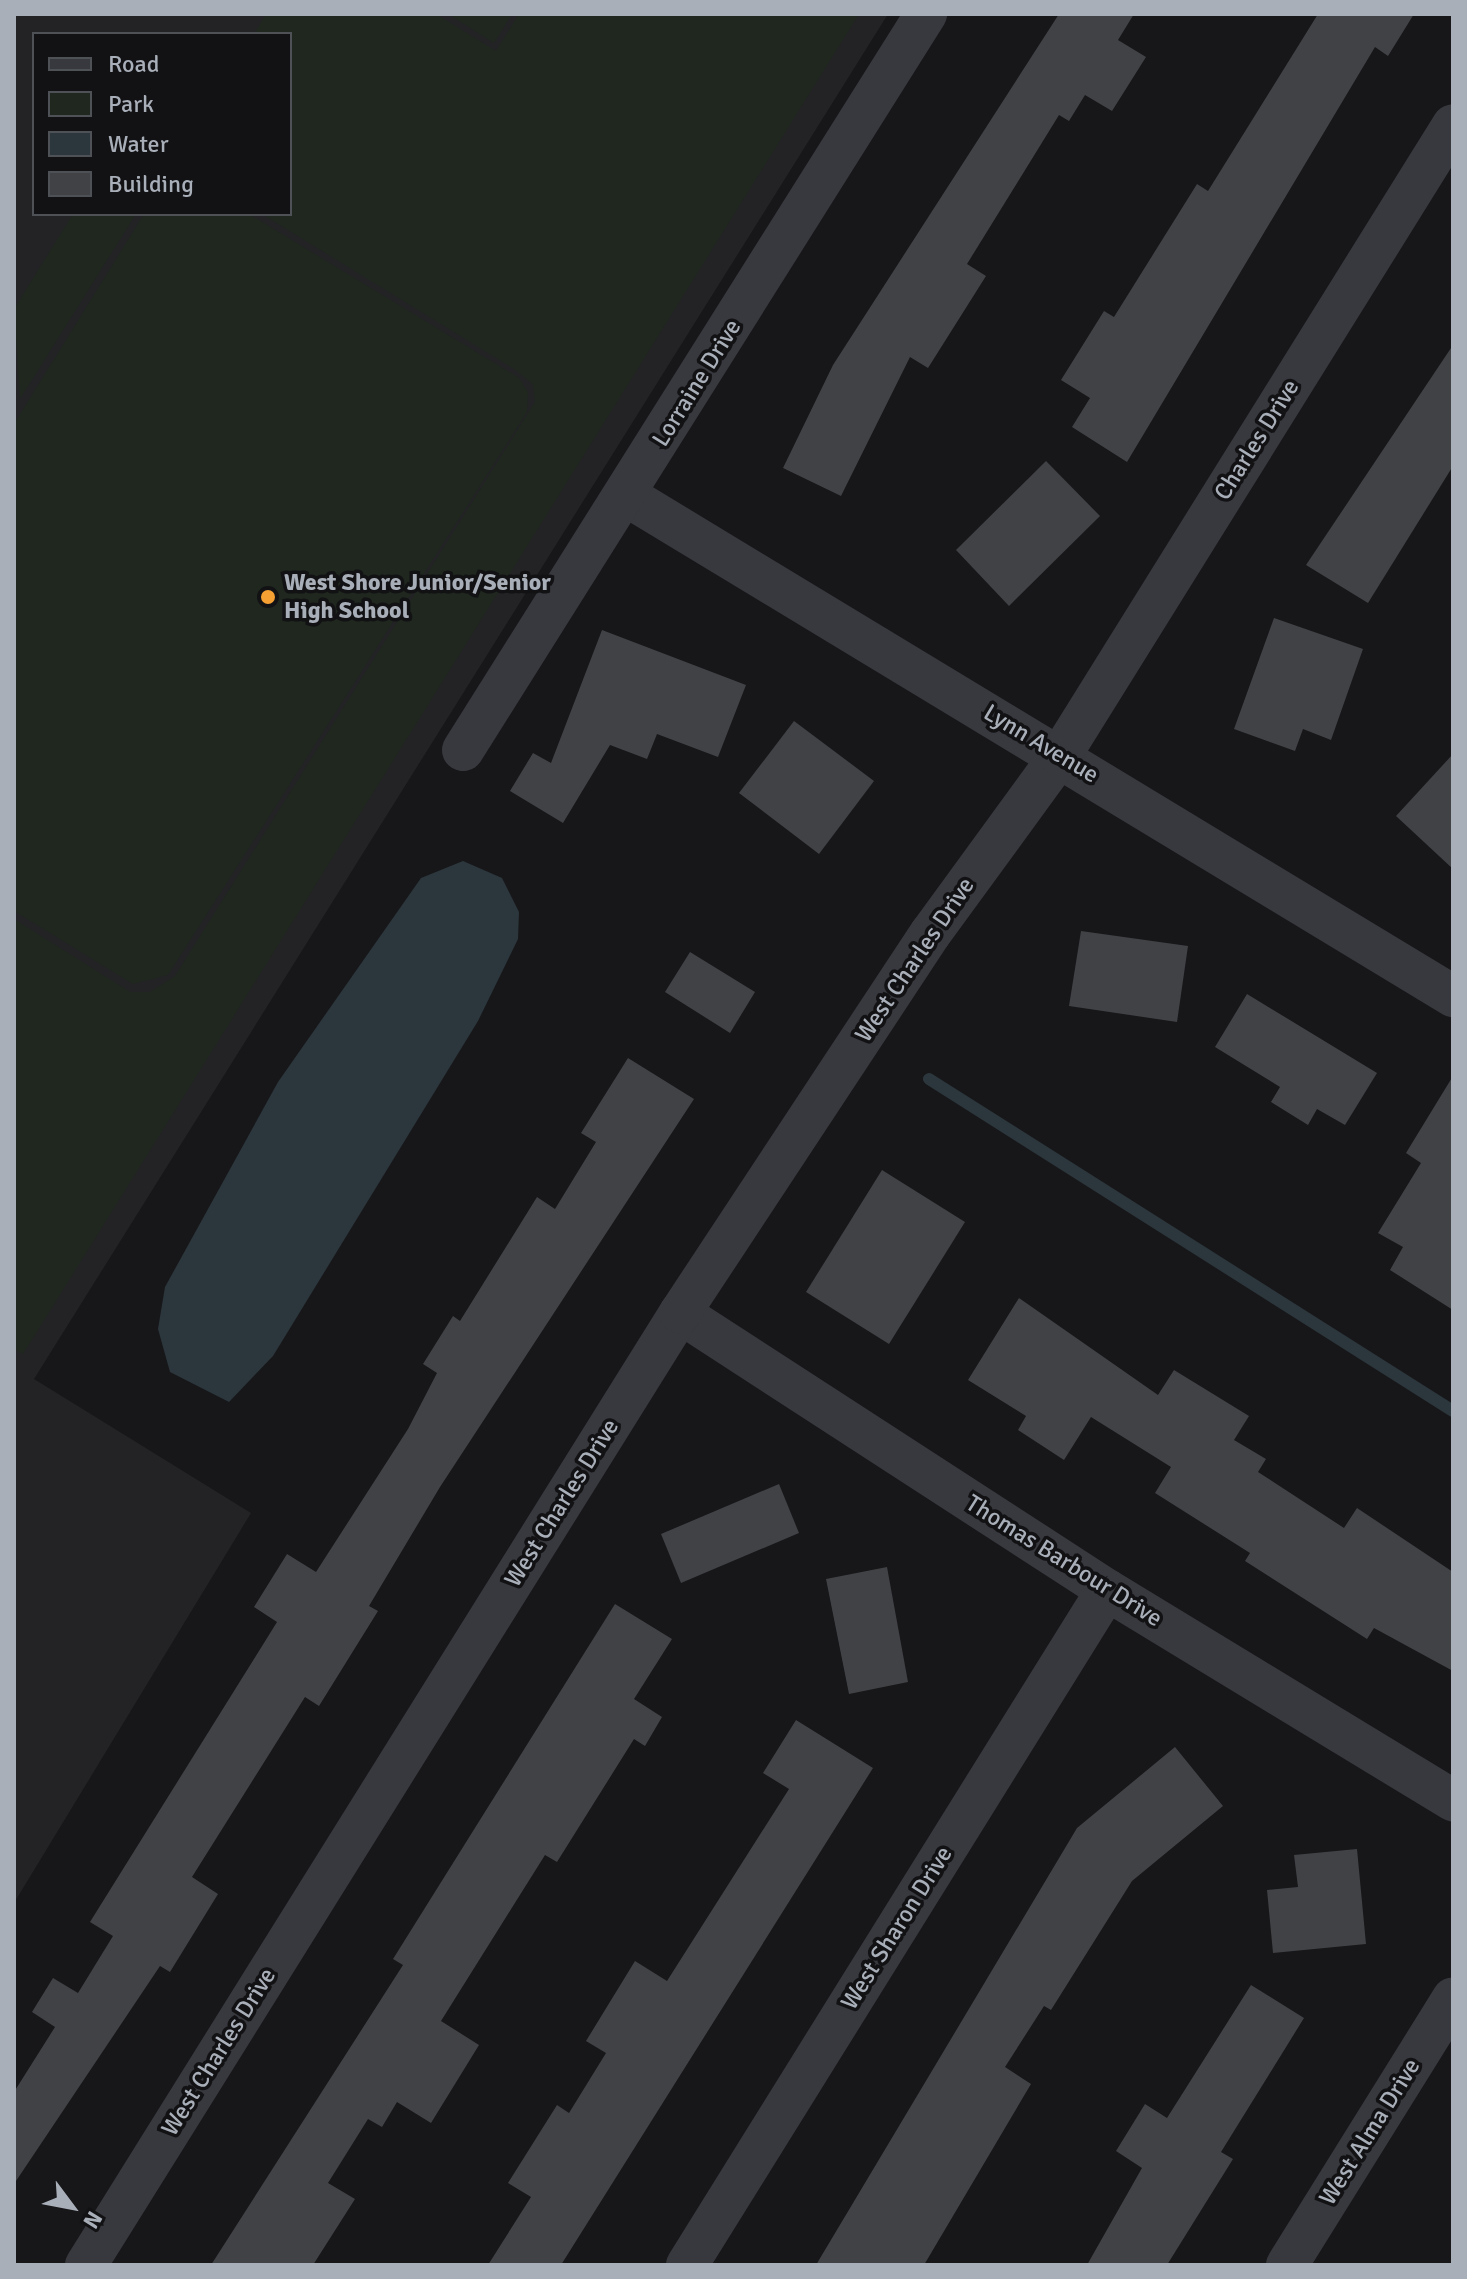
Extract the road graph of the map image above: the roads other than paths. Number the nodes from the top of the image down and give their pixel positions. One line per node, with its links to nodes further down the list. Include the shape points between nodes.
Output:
1 (926, 14): 3 (street, Lorraine Drive)
2 (1453, 125): 5 (street, Charles Drive)
3 (627, 496): 4 (street, Lorraine Drive); 5 (street, Lynn Avenue)
4 (463, 750)
5 (1060, 756): 6 (street, Lynn Avenue); 7 (street, West Charles Drive, via 930,934)
6 (1453, 996)
7 (680, 1313): 8 (street, Thomas Barbour Drive); 11 (street, West Charles Drive)
8 (1107, 1590): 9 (street, Thomas Barbour Drive); 12 (street, West Sharon Drive)
9 (1453, 1800)
10 (1453, 1998): 13 (street, West Alma Drive)
11 (86, 2265)
12 (687, 2265)
13 (1287, 2265)

